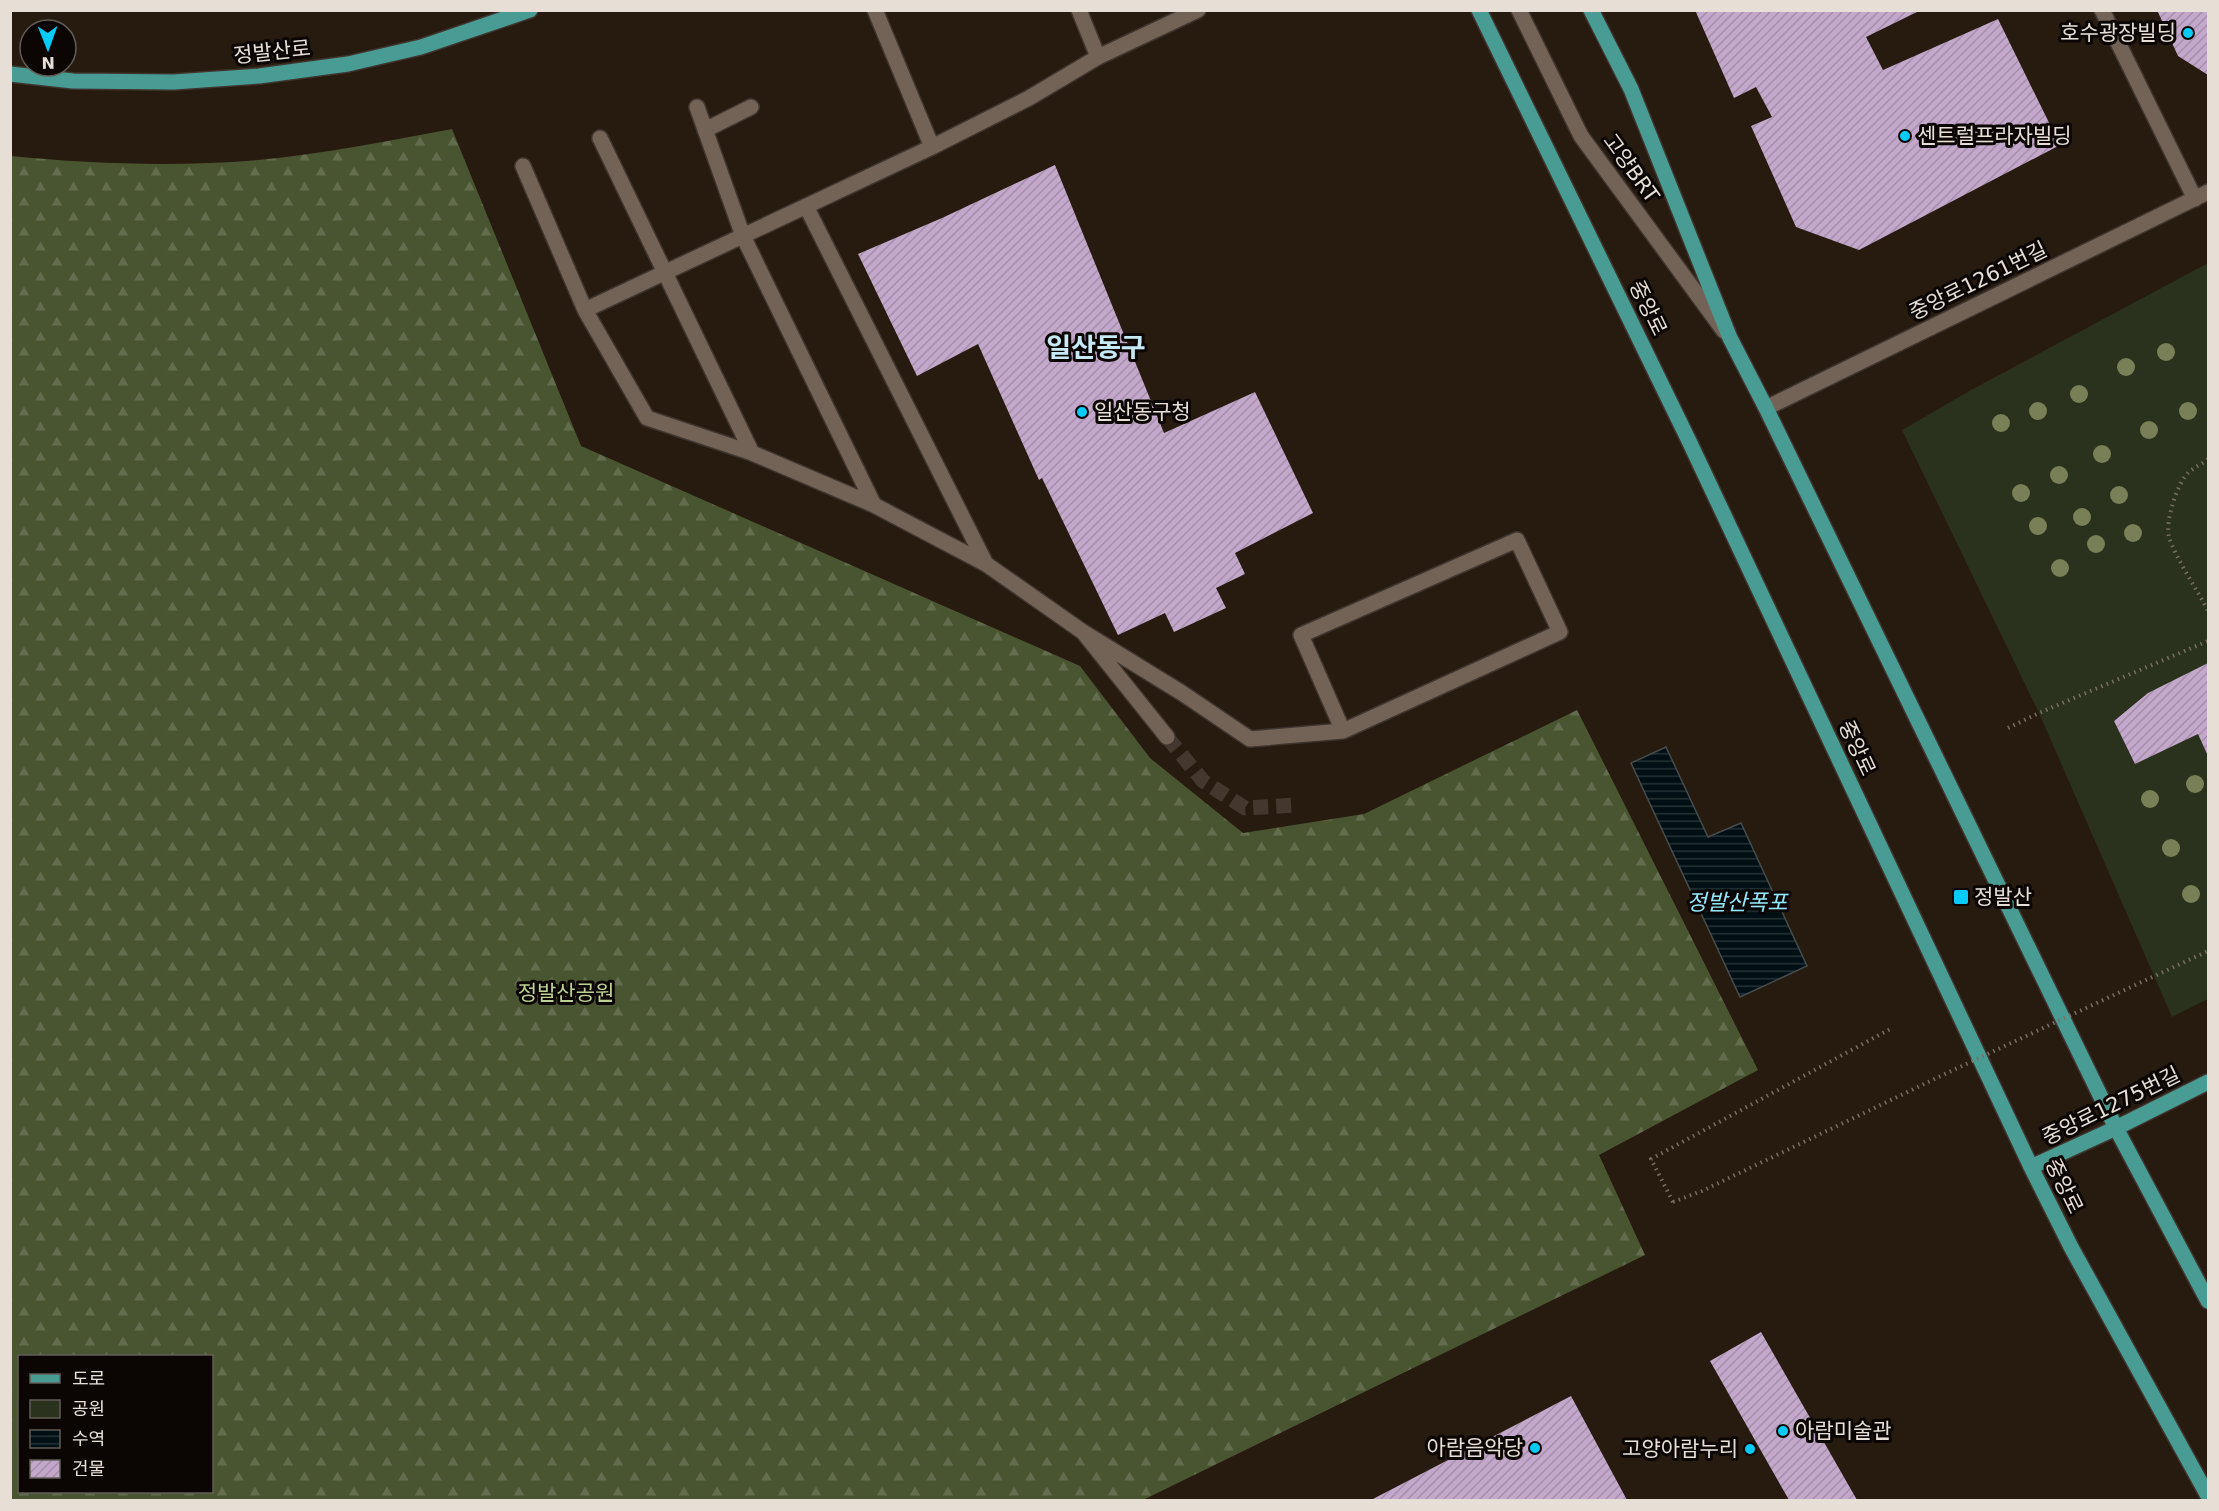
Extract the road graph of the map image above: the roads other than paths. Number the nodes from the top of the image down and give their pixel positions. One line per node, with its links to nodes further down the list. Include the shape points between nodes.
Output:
1 (530, 10): 10 (main road, 정발산로, via 421,47 348,64 259,76 174,82 73,81)
2 (875, 10): 15 (street)
3 (1078, 10): 9 (street)
4 (1198, 10): 9 (street)
5 (1479, 10): 32 (main road, 중앙로, via 1690,443)
6 (1519, 10): 22 (street, 고양BRT, via 1581,136)
7 (1591, 10): 22 (main road, via 1631,89)
8 (2102, 10): 17 (street)
9 (1098, 57): 15 (street, via 1029,98)
10 (10, 74)
11 (697, 107): 13 (street)
12 (751, 107): 13 (street)
13 (705, 130): 19 (street)
14 (600, 138): 20 (street)
15 (932, 147): 18 (street)
16 (524, 166): 21 (street)
17 (2202, 195): 23 (street, 중앙로1261번길)
18 (806, 206): 19 (street); 26 (street)
19 (743, 236): 20 (street); 25 (street)
20 (665, 272): 21 (street); 24 (street)
21 (585, 310): 24 (street, via 647,418)
22 (1730, 338): 23 (main road)
23 (1766, 408): 31 (main road)
24 (752, 453): 25 (street)
25 (874, 505): 26 (street)
26 (986, 564): 27 (street)
27 (1083, 632): 28 (street, via 1250,739); 29 (street)
28 (1343, 731): 28 (street, via 1560,632 1517,540 1300,634)
29 (1167, 737)
30 (2208, 1082): 31 (main road, 중앙로1275번길)
31 (2116, 1128): 32 (main road, 중앙로1275번길); 33 (main road)
32 (2031, 1167): 34 (main road, 중앙로)
33 (2208, 1301)
34 (2208, 1496)

